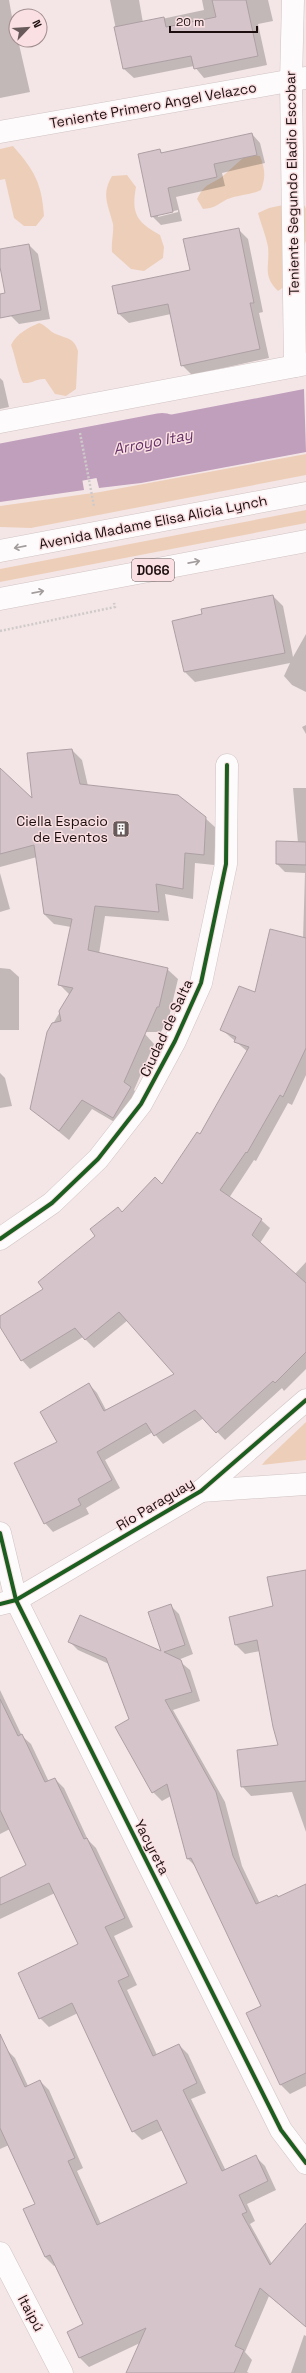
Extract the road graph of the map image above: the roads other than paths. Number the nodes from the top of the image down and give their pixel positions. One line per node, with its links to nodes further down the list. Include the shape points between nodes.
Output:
1 (294, 0): 2 (main road, Teniente Segundo Eladio Escobar)
2 (298, 79): 3 (main road, Teniente Primero Angel Velazco); 4 (main road, Teniente Segundo Eladio Escobar)
3 (0, 132)
4 (300, 365): 5 (main road)
5 (0, 422)
6 (306, 493): 8 (main road, Avenida Madame Elisa Alicia Lynch, one-way to 8)
7 (306, 541): 9 (main road, D066, one-way to 7)
8 (0, 551)
9 (0, 599)
10 (227, 765): 11 (main road, Ciudad de Salta, via 226,864 201,983 175,1040 141,1104 98,1159 52,1203)
11 (0, 1239)
12 (306, 1400): 14 (main road, Río Paraguay)
13 (306, 1484): 14 (main road)
14 (200, 1491): 16 (main road, Río Paraguay)
15 (0, 1533): 16 (main road, Yacyreta)
16 (8, 1602): 17 (main road, Yacyreta, via 281,2130)
17 (306, 2163)
18 (0, 2253): 19 (main road, Itaipú)
19 (62, 2373)

